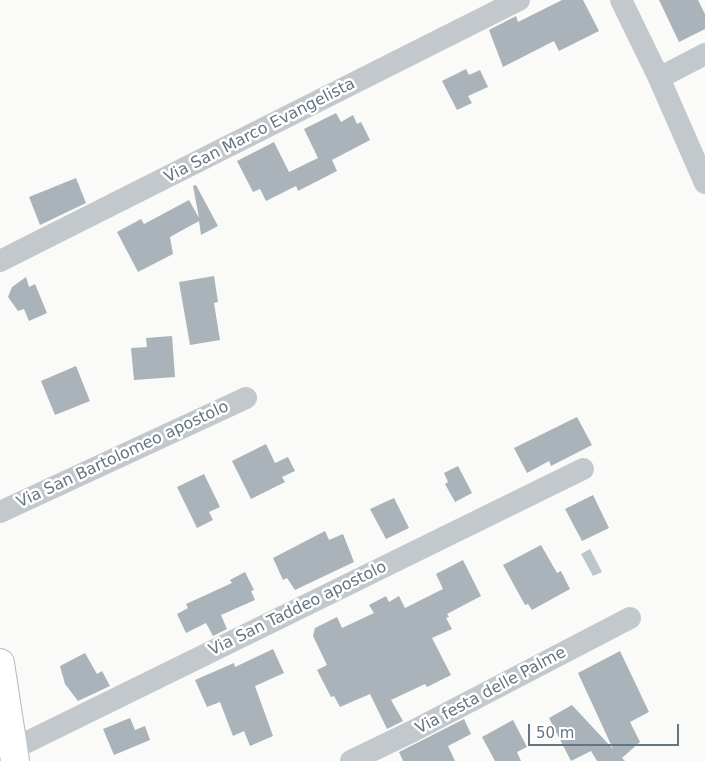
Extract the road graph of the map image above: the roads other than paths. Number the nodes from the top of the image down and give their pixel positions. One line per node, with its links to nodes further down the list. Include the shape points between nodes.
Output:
1 (519, 0): 6 (street, Via San Marco Evangelista)
2 (621, 0): 4 (street)
3 (705, 54): 4 (street)
4 (659, 78): 5 (street)
5 (705, 183)
6 (0, 261)
7 (246, 398): 9 (street, Via San Bartolomeo apostolo)
8 (583, 469): 12 (street, Via San Taddeo apostolo)
9 (0, 512)
10 (630, 618): 13 (street, Via festa delle Palme)
11 (0, 663): 12 (street)
12 (14, 755)
13 (351, 761)

